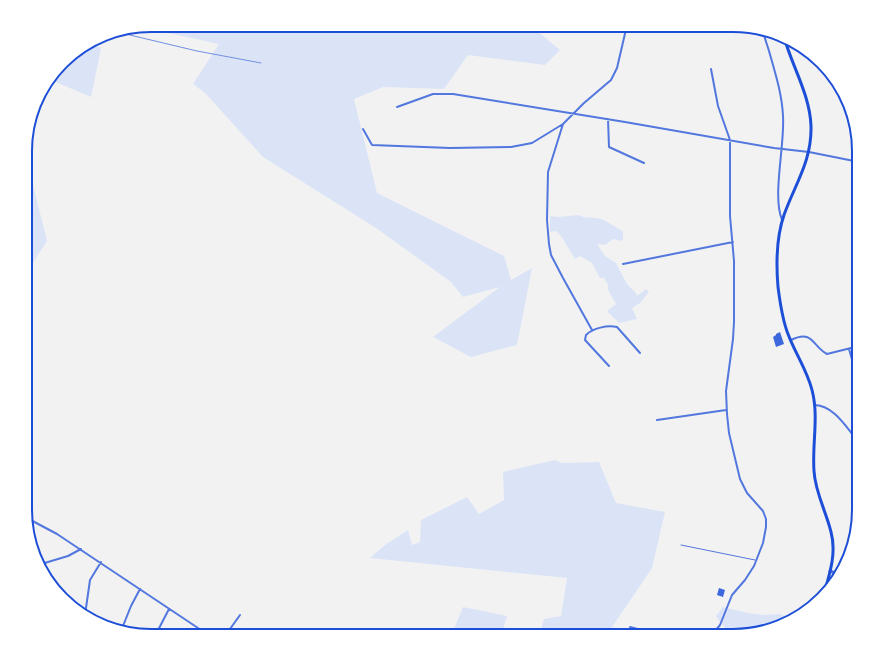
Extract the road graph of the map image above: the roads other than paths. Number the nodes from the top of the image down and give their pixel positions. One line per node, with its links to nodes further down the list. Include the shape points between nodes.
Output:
1 (625, 32): 6 (street, via 613,78)
2 (765, 36): 11 (street, via 781,100)
3 (787, 45): 12 (main road, via 810,116)
4 (711, 70): 10 (street, via 718,106)
5 (397, 107): 6 (street, via 440,93)
6 (572, 114): 7 (street); 8 (street)
7 (608, 119): 10 (street); 14 (street, via 609,147)
8 (563, 124): 9 (street, via 532,143 498,147 372,145); 18 (street, via 548,172 549,244 551,255)
9 (363, 129)
10 (730, 140): 11 (street); 16 (street, via 730,216)
11 (782, 149): 12 (street); 15 (street, via 779,198)
12 (809, 152): 13 (street); 15 (main road)
13 (852, 161)
14 (644, 163)
15 (782, 220): 19 (main road, via 778,280 783,320)
16 (733, 242): 17 (street); 26 (street, via 734,339 726,391)
17 (623, 264)
18 (592, 330): 22 (street, via 617,326); 24 (street, via 586,335 585,340)
19 (790, 340): 21 (street, via 806,336 827,354); 25 (main road, via 810,382)
20 (852, 348): 21 (street)
21 (849, 349): 23 (street)
22 (640, 353)
23 (852, 360)
24 (609, 366)
25 (814, 405): 28 (street, via 832,412); 35 (main road, via 814,471 833,540)
26 (726, 410): 27 (street); 32 (street, via 740,479 747,493 763,510 766,519 763,543)
27 (657, 420)
28 (852, 434)
29 (33, 522): 31 (street)
30 (681, 545): 32 (lane)
31 (81, 549): 33 (street); 34 (street, via 64,558)
32 (756, 560): 48 (street, via 745,580 732,595)
33 (101, 562): 38 (street); 40 (street, via 90,580)
34 (45, 563)
35 (830, 571): 36 (street); 37 (main road)
36 (834, 572)
37 (827, 582)
38 (140, 588): 39 (street); 42 (street)
39 (169, 608): 44 (street); 45 (street)
40 (86, 609)
41 (240, 615): 46 (street)
42 (123, 626)
43 (630, 627): 47 (street)
44 (158, 629)
45 (200, 629)
46 (230, 629)
47 (638, 629)
48 (717, 629)

